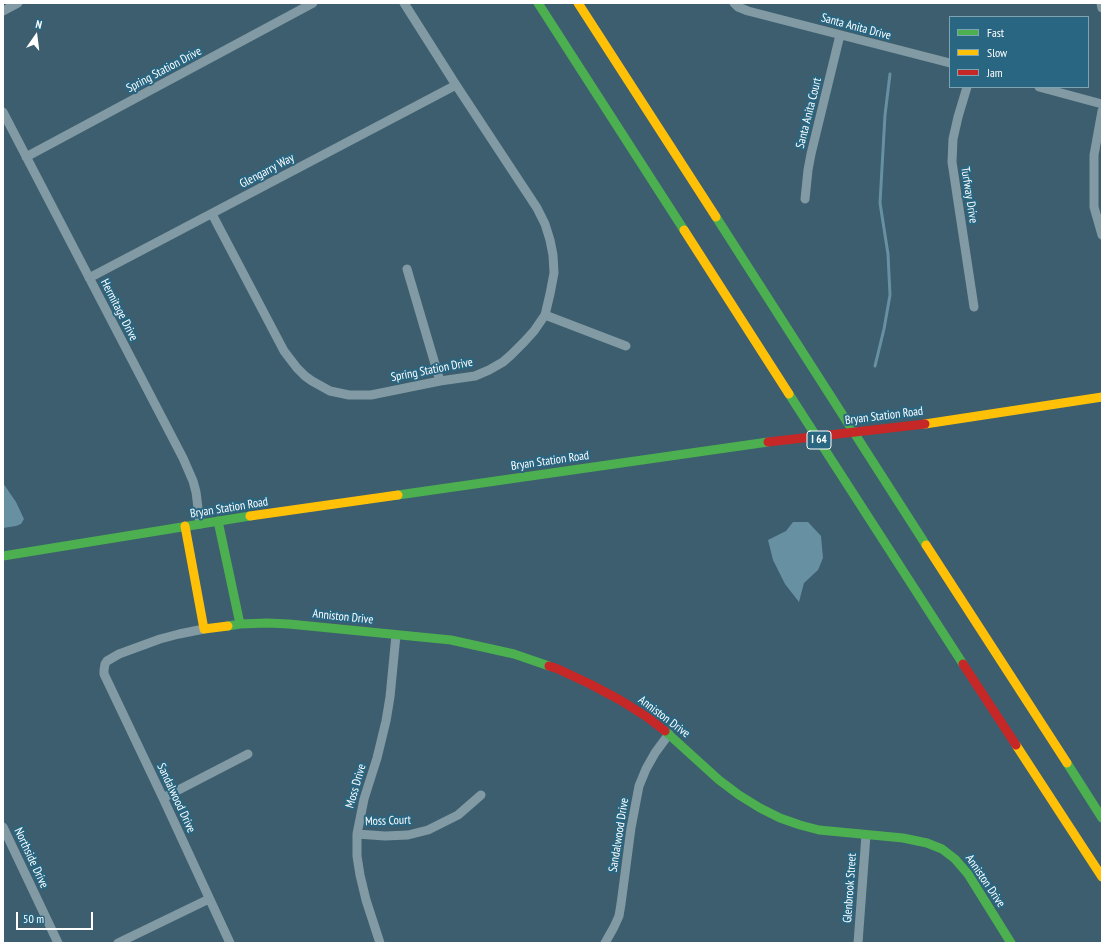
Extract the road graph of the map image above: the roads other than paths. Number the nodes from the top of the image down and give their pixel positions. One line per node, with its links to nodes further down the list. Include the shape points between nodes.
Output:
1 (18, 3): 9 (street)
2 (313, 3): 18 (street, Spring Station Drive)
3 (404, 3): 12 (street, Spring Station Drive)
4 (538, 3): 45 (main road, I 64)
5 (578, 3): 41 (main road)
6 (734, 3): 10 (street, Santa Anita Drive, via 748,11)
7 (1101, 3): 8 (street)
8 (1102, 8)
9 (3, 11)
10 (840, 35): 11 (street, Santa Anita Drive); 19 (street, Santa Anita Court, via 811,154)
11 (949, 63)
12 (456, 85): 20 (street, Glengarry Way); 25 (street, Spring Station Drive, via 545,224 553,255 554,273)
13 (967, 88): 24 (street, Turfway Drive, via 953,139 952,162)
14 (1043, 88): 15 (street)
15 (1102, 104)
16 (1102, 111): 21 (street, via 1094,155 1094,207)
17 (3, 112): 18 (street, Hermitage Drive)
18 (26, 157): 23 (street, Hermitage Drive)
19 (805, 199)
20 (212, 214): 23 (street, Glengarry Way); 27 (street, Spring Station Drive, via 284,351 297,368 312,381 330,391 349,395 371,395)
21 (1102, 235)
22 (406, 269): 27 (street)
23 (89, 278): 30 (street, Hermitage Drive, via 183,458 196,492)
24 (974, 307)
25 (545, 315): 26 (street); 27 (street, Spring Station Drive, via 524,342 503,362 474,376)
26 (626, 346)
27 (440, 381)
28 (1102, 398): 29 (main road, Bryan Station Road, bridge, via 925,424 768,442)
29 (218, 521): 30 (main road, Bryan Station Road); 33 (main road)
30 (200, 524): 31 (main road, Bryan Station Road)
31 (185, 526): 32 (main road, Bryan Station Road); 34 (main road)
32 (3, 556)
33 (240, 624): 34 (main road, Anniston Drive); 35 (main road, Anniston Drive, via 296,624)
34 (204, 629): 36 (street, Anniston Drive, via 160,639 119,654)
35 (396, 635): 37 (main road, Anniston Drive, via 451,640 481,646 558,669 614,697); 43 (street, Moss Drive, via 386,721 359,817)
36 (105, 664): 40 (street, Sandalwood Drive, via 104,674)
37 (669, 734): 44 (main road, Anniston Drive, via 719,780 760,808 780,818 819,830); 51 (street, Sandalwood Drive, via 646,769 640,786 631,828 621,904 614,927)
38 (248, 754): 40 (street)
39 (481, 795): 43 (street, Moss Court, via 458,815 428,830 408,835)
40 (163, 798): 46 (street, Sandalwood Drive)
41 (1102, 818)
42 (3, 827): 47 (street, Northside Drive)
43 (357, 834): 50 (street, Moss Drive, via 360,875)
44 (866, 835): 52 (street, Glenbrook Street); 53 (main road, Anniston Drive, via 903,838 942,849 968,874)
45 (1102, 877)
46 (210, 900): 48 (street); 49 (street, Sandalwood Drive)
47 (58, 943)
48 (118, 943)
49 (230, 943)
50 (380, 943)
51 (605, 943)
52 (858, 943)
53 (1011, 943)

